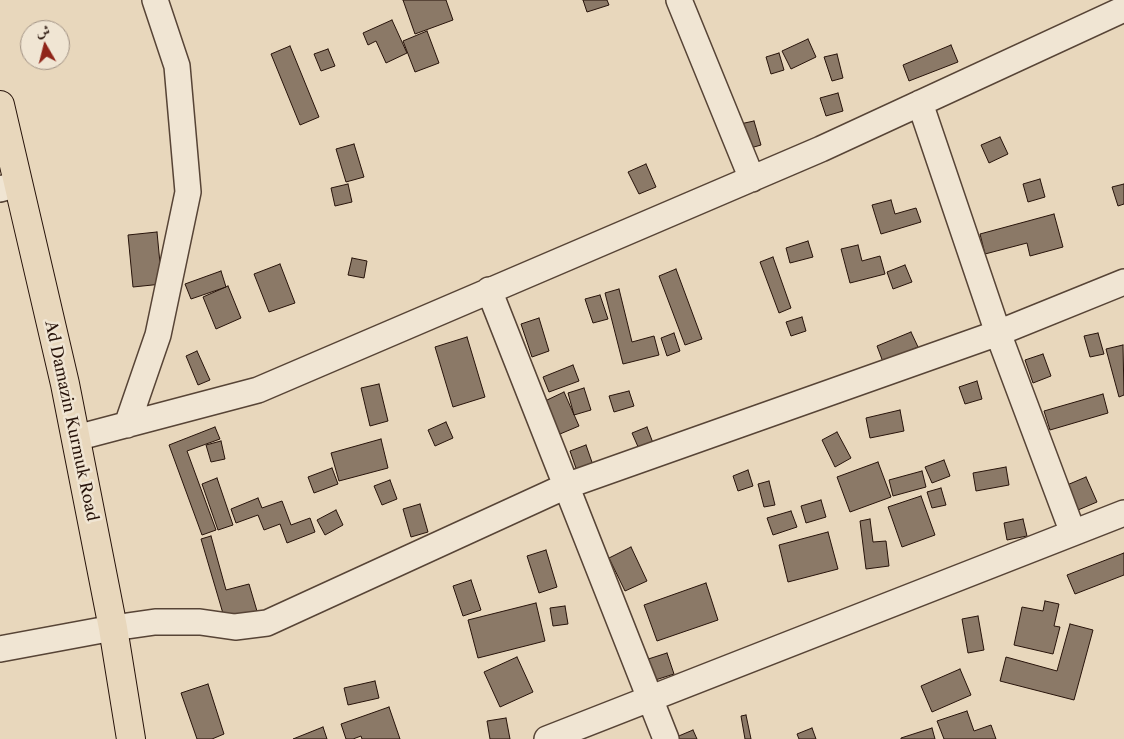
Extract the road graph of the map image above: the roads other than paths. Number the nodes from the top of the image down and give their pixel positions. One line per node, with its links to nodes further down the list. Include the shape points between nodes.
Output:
1 (155, 0): 11 (street, via 177,66 188,192 158,335)
2 (679, 0): 6 (street)
3 (1124, 9): 4 (street)
4 (920, 103): 6 (street); 10 (street)
5 (0, 105): 7 (highway, Ad Damazin Kurmuk Road)
6 (752, 179): 9 (street)
7 (9, 186): 12 (highway, Ad Damazin Kurmuk Road, via 65,384)
8 (1124, 282): 10 (street)
9 (489, 290): 11 (street, via 258,390); 13 (street)
10 (998, 332): 13 (street); 15 (street)
11 (127, 424): 12 (street)
12 (76, 438): 16 (highway, Ad Damazin Kurmuk Road)
13 (566, 486): 16 (street, via 268,623 235,627 200,622 155,622); 18 (street)
14 (1124, 514): 15 (street)
15 (1073, 533): 18 (street)
16 (112, 628): 17 (street); 19 (highway, Ad Damazin Kurmuk Road)
17 (0, 649)
18 (650, 699): 20 (street); 21 (street)
19 (130, 739)
20 (547, 739)
21 (666, 739)

